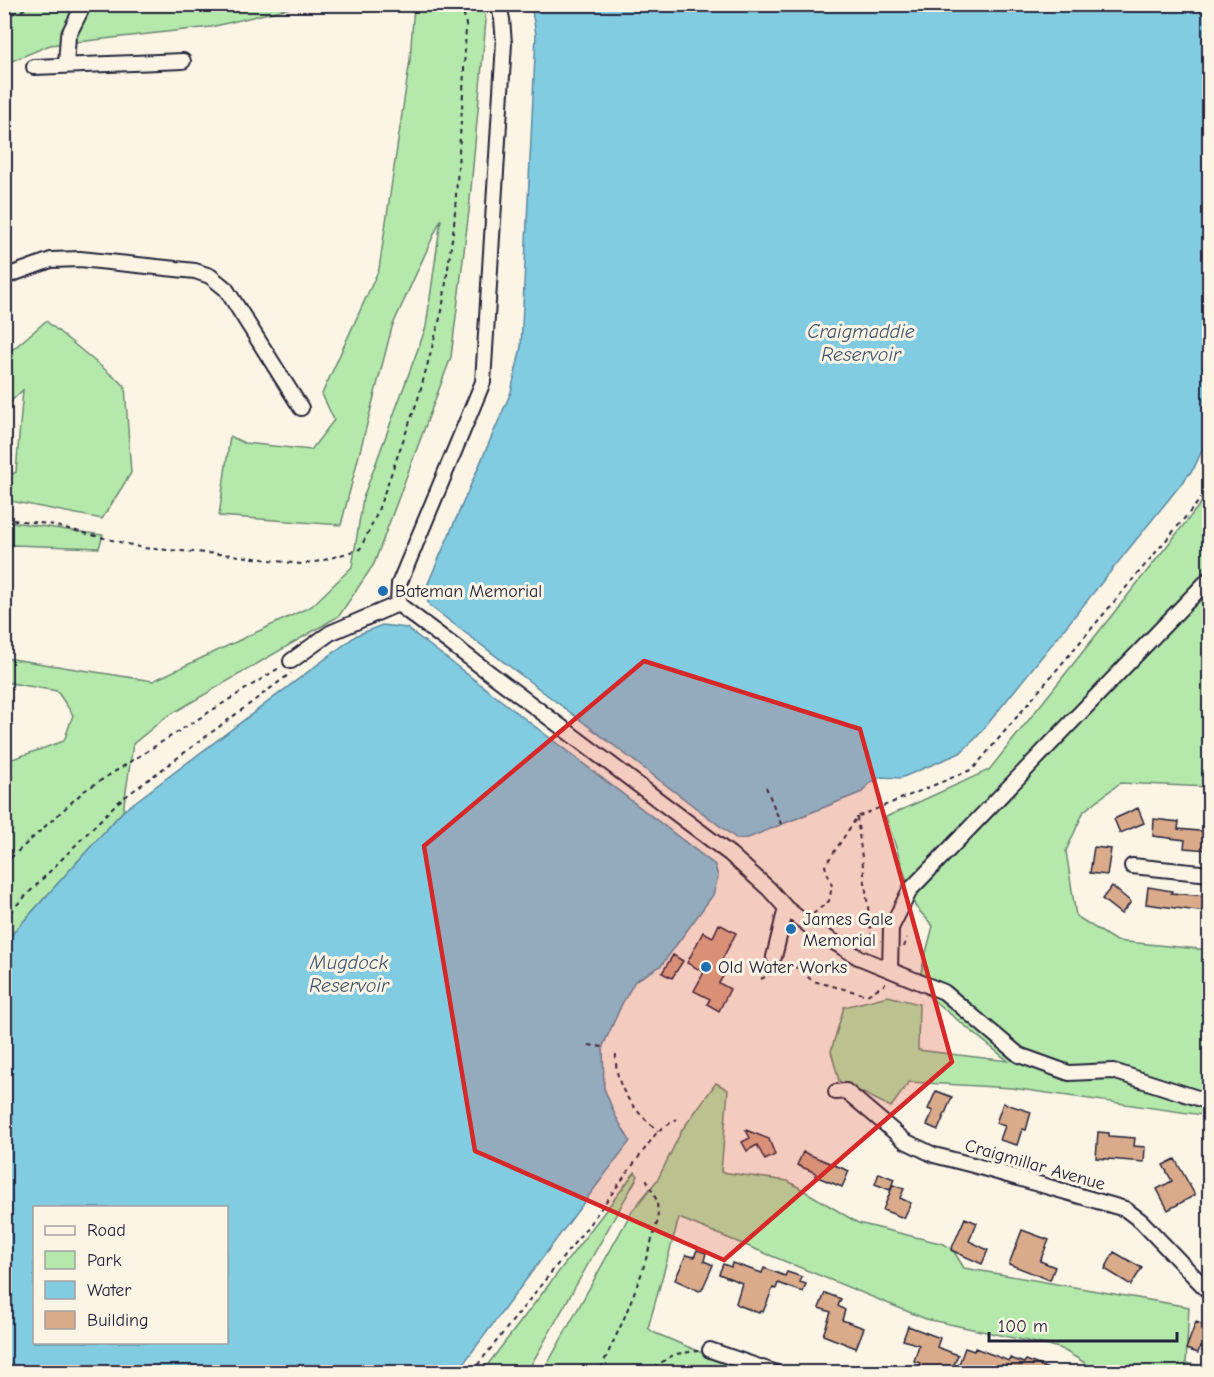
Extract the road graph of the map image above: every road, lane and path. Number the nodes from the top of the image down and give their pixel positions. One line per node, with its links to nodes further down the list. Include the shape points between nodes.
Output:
1 (39, 4): 5 (path)
2 (84, 4): 7 (street, via 68,36)
3 (462, 4): 12 (path, via 466,25 463,93 454,225 442,311 418,399 376,516 360,549 300,564 143,548 49,524)
4 (498, 4): 14 (street, via 504,43 483,382 399,584)
5 (4, 17)
6 (183, 61): 7 (street)
7 (66, 65): 8 (street)
8 (34, 67)
9 (4, 277): 10 (street, via 51,260 80,259 210,276 226,289)
10 (301, 408)
11 (1209, 488): 17 (path, via 973,769)
12 (4, 519)
13 (1209, 579): 28 (street, via 910,890 891,928)
14 (398, 604): 15 (street, via 330,633); 22 (street, via 730,854)
15 (292, 667): 19 (path, via 84,790); 23 (path, via 117,803)
16 (766, 787): 18 (path)
17 (857, 817): 24 (path, via 825,866 832,886 829,902 813,913); 28 (path, via 872,945)
18 (781, 824)
19 (4, 864)
20 (1132, 866): 21 (street)
21 (1209, 874)
22 (786, 908): 24 (street); 27 (street)
23 (4, 918)
24 (813, 929): 28 (street, via 858,957)
25 (907, 938): 26 (path)
26 (903, 951)
27 (774, 957)
28 (884, 967): 29 (path, via 884,985 867,995 813,981 795,967 784,966); 34 (street, via 944,992 1019,1055 1069,1073 1113,1071)
29 (761, 979)
30 (589, 1045): 31 (path)
31 (603, 1047)
32 (616, 1054): 36 (path, via 620,1086 641,1117)
33 (836, 1092): 38 (street, Craigmillar Avenue, via 846,1091 905,1141 933,1155 1125,1209)
34 (1209, 1102)
35 (677, 1119): 36 (path)
36 (658, 1131): 41 (path)
37 (645, 1176): 40 (path, via 657,1201 658,1220 641,1275)
38 (1209, 1293)
39 (710, 1350): 44 (path, via 675,1354); 45 (street)
40 (601, 1368): 42 (path); 43 (path)
41 (472, 1372)
42 (597, 1372)
43 (619, 1372)
44 (646, 1372)
45 (774, 1372)

